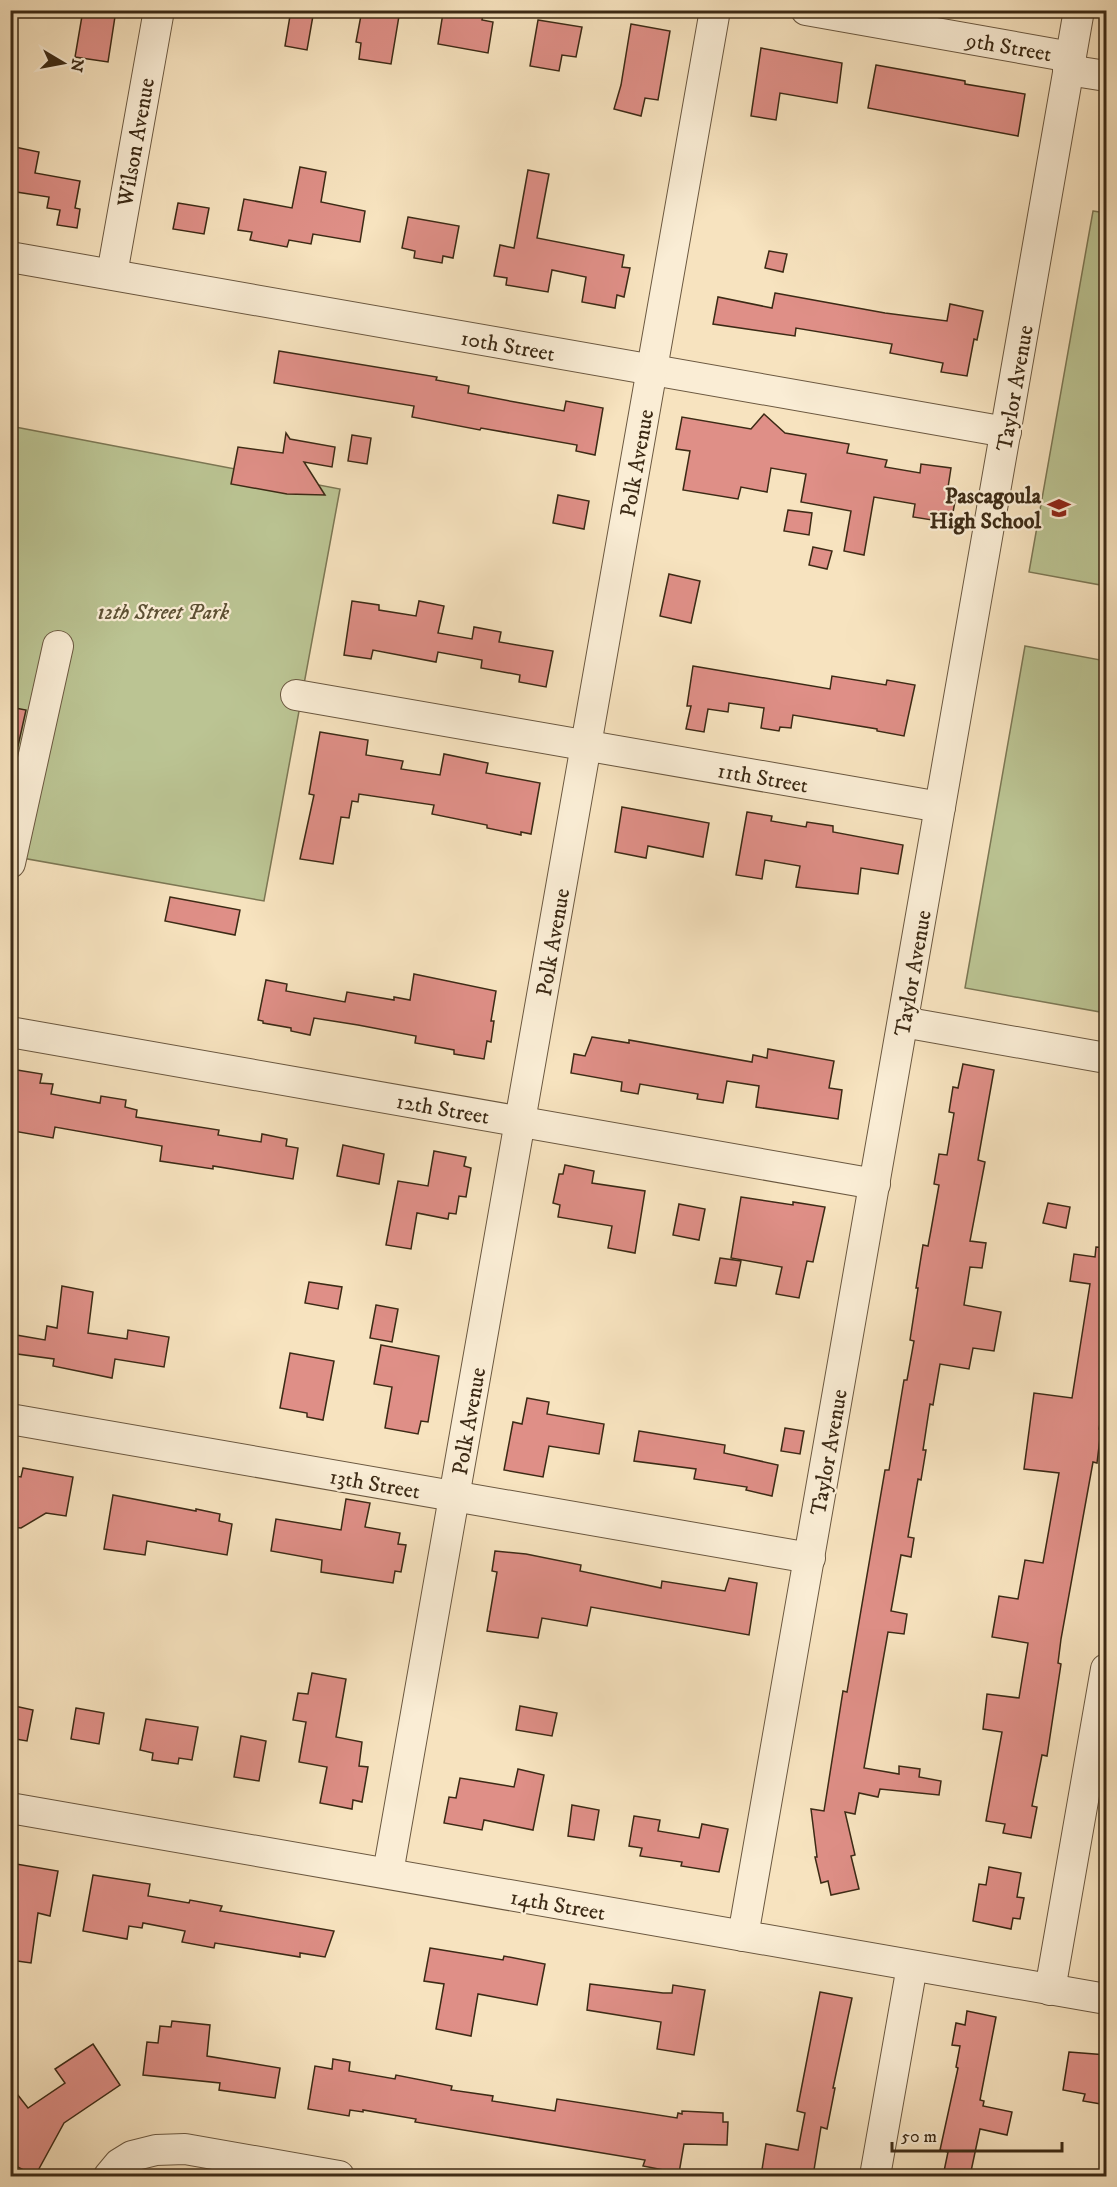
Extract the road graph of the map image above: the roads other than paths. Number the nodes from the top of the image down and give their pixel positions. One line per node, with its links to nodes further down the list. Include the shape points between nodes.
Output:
1 (159, 10): 8 (street, Wilson Avenue)
2 (715, 10): 9 (street, Polk Avenue)
3 (806, 10): 5 (street, 9th Street)
4 (1079, 10): 5 (street, Taylor Avenue)
5 (1069, 63): 6 (street, 9th Street); 10 (street, Taylor Avenue)
6 (1107, 76)
7 (10, 257): 8 (street, 10th Street)
8 (112, 274): 9 (street, 10th Street)
9 (652, 370): 10 (street, 10th Street); 13 (street, Polk Avenue)
10 (1006, 432): 14 (street, Taylor Avenue)
11 (58, 646): 15 (street)
12 (296, 696): 13 (street, 11th Street)
13 (587, 745): 14 (street, 11th Street); 19 (street, Polk Avenue)
14 (940, 807): 16 (street, Taylor Avenue)
15 (10, 863)
16 (903, 1022): 18 (street); 20 (street, Taylor Avenue)
17 (10, 1032): 19 (street, 12th Street)
18 (1107, 1058)
19 (521, 1122): 20 (street, 12th Street); 22 (street, Polk Avenue)
20 (875, 1184): 23 (street, Taylor Avenue)
21 (10, 1419): 22 (street, 13th Street)
22 (455, 1497): 23 (street, 13th Street); 26 (street, Polk Avenue)
23 (810, 1558): 27 (street, Taylor Avenue)
24 (1107, 1669): 29 (street)
25 (10, 1808): 26 (street, 14th Street)
26 (388, 1874): 27 (street, 14th Street)
27 (743, 1936): 28 (street, 14th Street)
28 (912, 1966): 29 (street, 14th Street); 33 (street)
29 (1050, 1990): 30 (street, 14th Street)
30 (1107, 2000)
31 (109, 2176): 32 (street, via 132,2156 185,2149)
32 (339, 2176)
33 (875, 2176)

